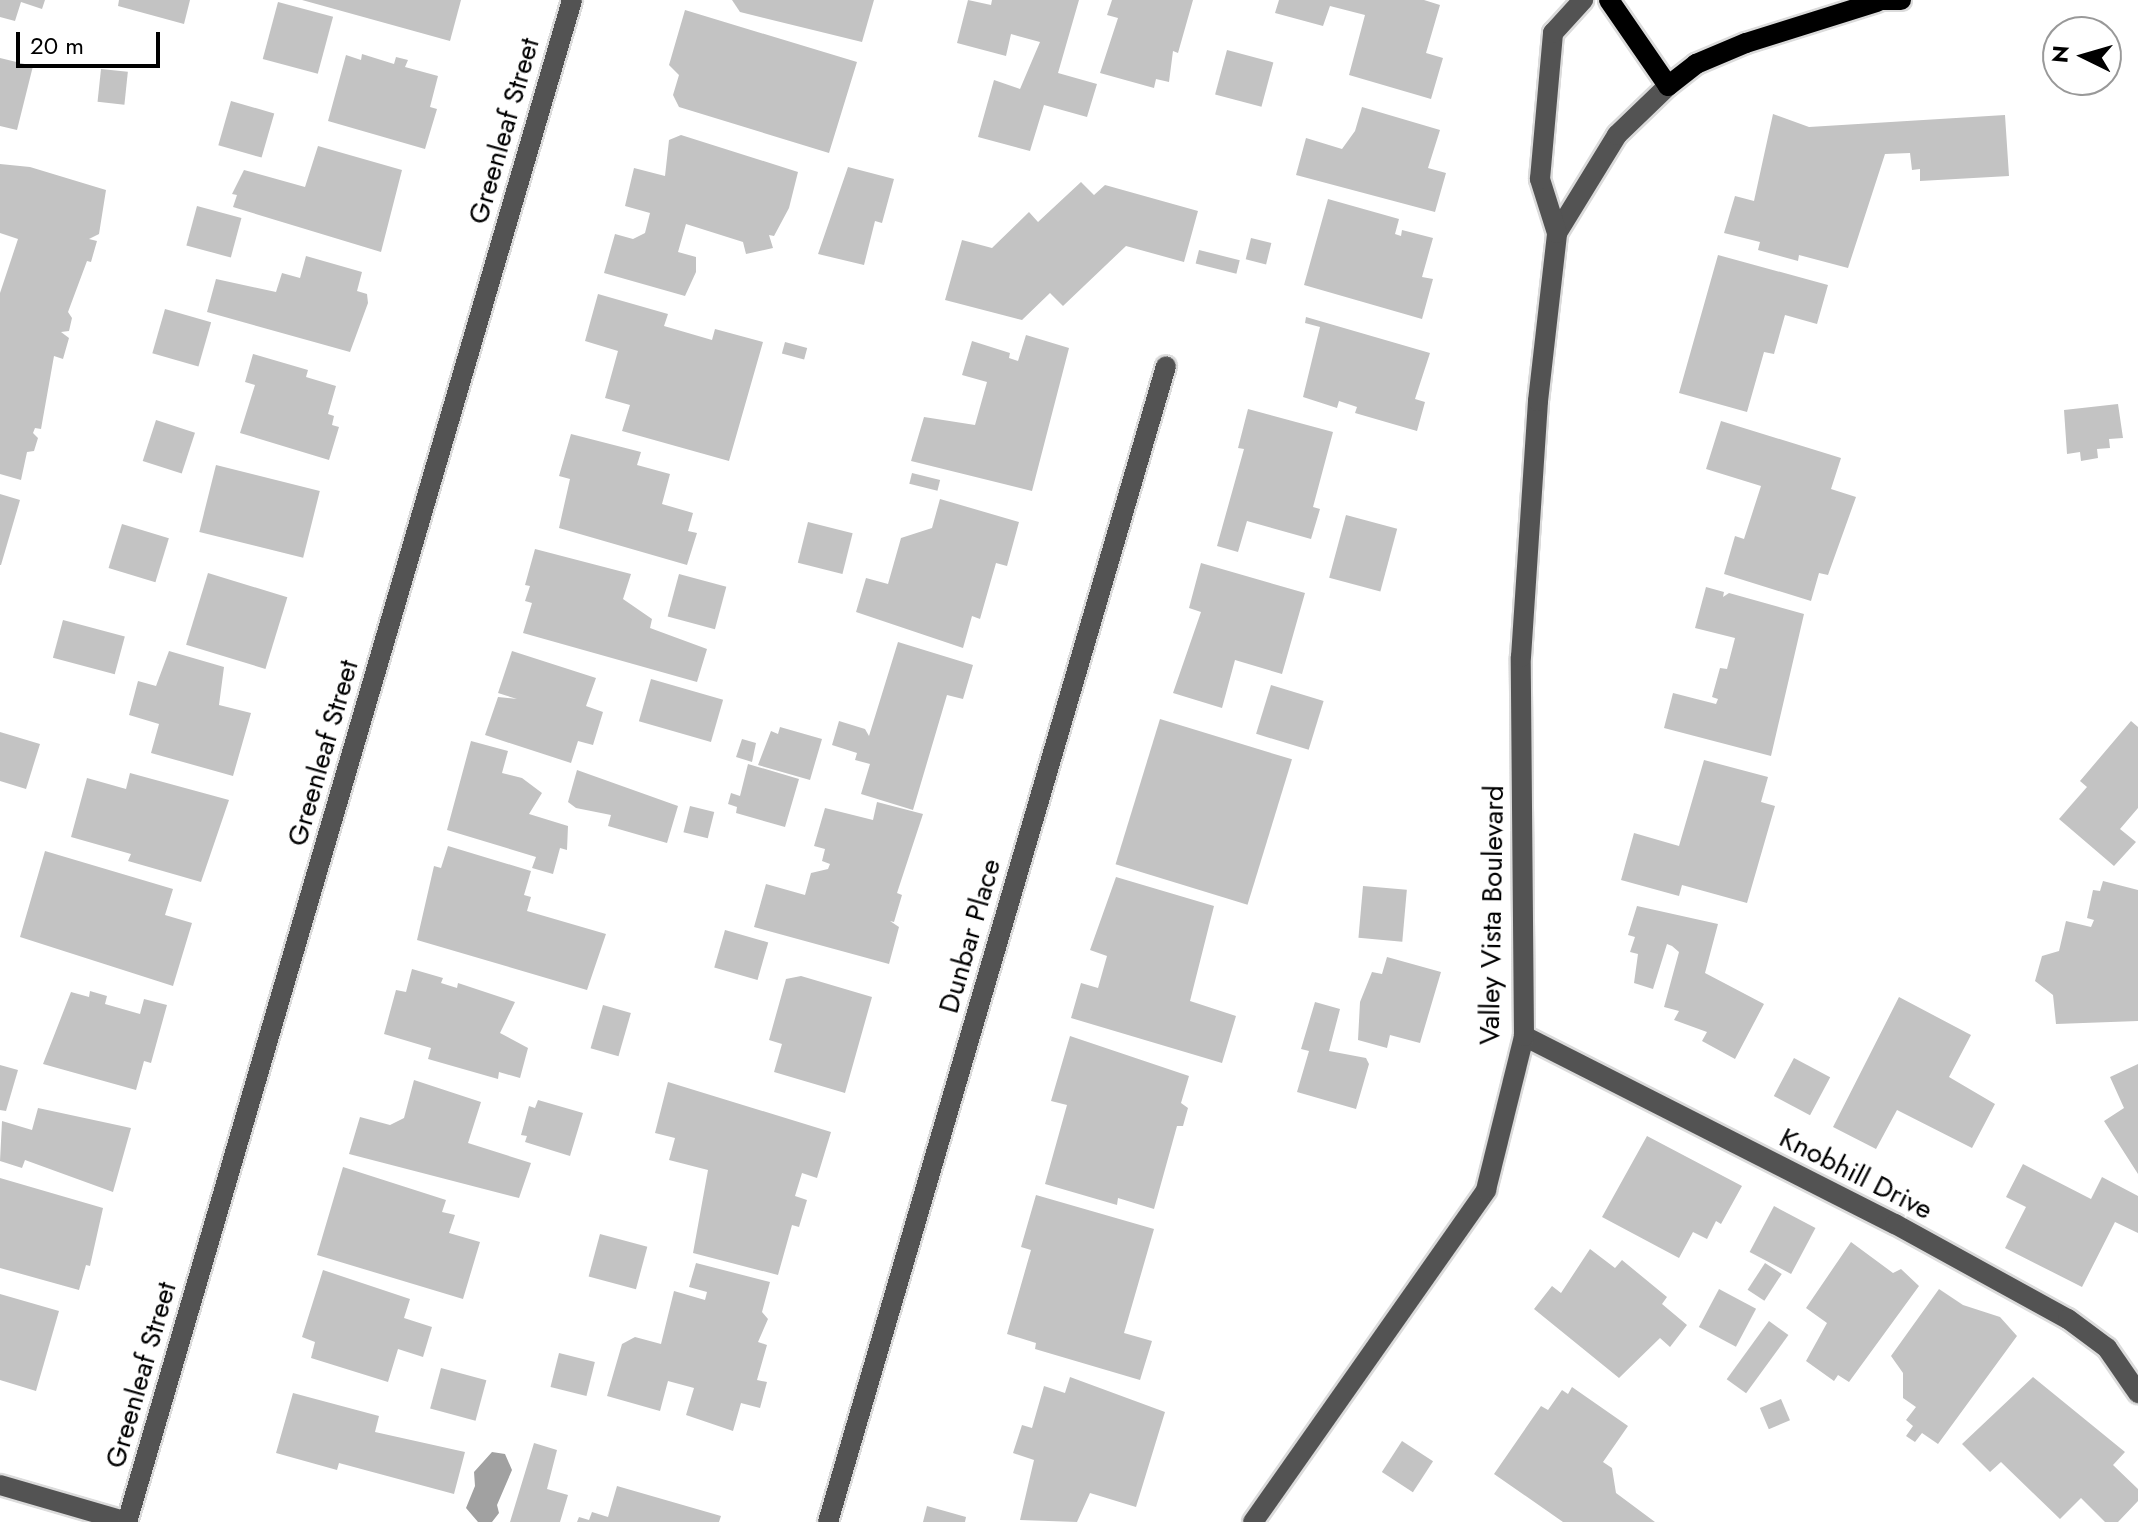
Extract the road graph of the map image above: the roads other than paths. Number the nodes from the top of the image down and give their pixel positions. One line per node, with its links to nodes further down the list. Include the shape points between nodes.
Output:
1 (572, 0): 12 (street, Greenleaf Street)
2 (1583, 0): 7 (street, Valley Vista Boulevard, via 1553,33 1540,179)
3 (1609, 0): 6 (main road)
4 (1901, 0): 5 (main road, Valley Vista Boulevard)
5 (1869, 1): 6 (main road, Valley Vista Boulevard, via 1696,64)
6 (1668, 86): 7 (street, Valley Vista Boulevard, via 1617,135)
7 (1557, 233): 9 (street, Valley Vista Boulevard, via 1538,401 1521,657)
8 (1166, 366): 13 (street, Dunbar Place)
9 (1524, 1036): 10 (street, Knobhill Drive, via 1895,1224 2068,1319 2107,1348); 14 (street, Valley Vista Boulevard, via 1486,1190)
10 (2138, 1393)
11 (0, 1485): 12 (street)
12 (127, 1522)
13 (828, 1522)
14 (1253, 1522)

